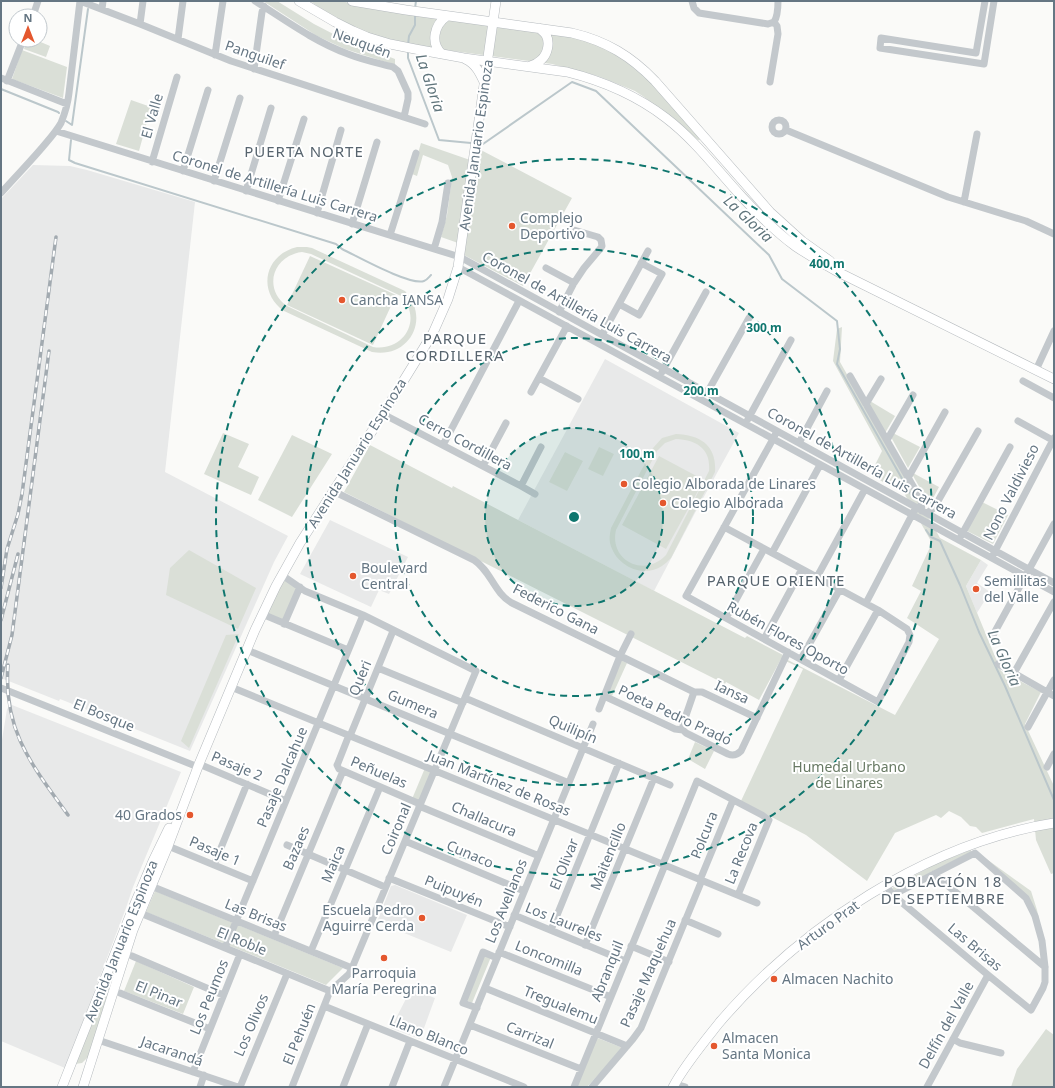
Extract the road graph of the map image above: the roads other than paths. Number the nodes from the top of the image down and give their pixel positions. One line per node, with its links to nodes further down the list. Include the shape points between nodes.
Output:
1 (80, 1): 15 (street, Panguilef); 38 (street)
2 (103, 1): 15 (street)
3 (143, 1): 19 (street)
4 (183, 1): 22 (street)
5 (222, 1): 27 (street)
6 (255, 1): 14 (street, Neuquén)
7 (299, 1): 25 (main road, via 366,37)
8 (352, 1): 16 (main road)
9 (497, 1): 17 (main road, Avenida Januario Espinoza); 20 (main road, via 503,16)
10 (692, 1): 18 (street, via 699,13 768,24)
11 (778, 1): 18 (street)
12 (985, 1): 24 (street)
13 (994, 1): 26 (street)
14 (264, 6): 31 (street); 40 (street, Neuquén, via 328,45 348,54 393,67 398,71 408,93)
15 (102, 9): 19 (street, Panguilef)
16 (447, 16): 17 (main road); 25 (main road, via 438,25 436,35 436,47)
17 (493, 22): 20 (main road); 29 (main road, Avenida Januario Espinoza)
18 (774, 22): 34 (street, via 778,34)
19 (140, 24): 22 (street, Panguilef)
20 (514, 25): 21 (main road)
21 (539, 28): 30 (main road, via 546,36 546,55 541,61); 71 (main road, via 584,36 606,44 636,62 780,222 816,252)
22 (178, 39): 27 (street, Panguilef)
23 (19, 48): 33 (street)
24 (976, 53): 26 (street); 26 (street, via 881,38 880,48 984,64)
25 (442, 54): 28 (main road)
26 (985, 54)
27 (215, 55): 31 (street, Panguilef)
28 (464, 58): 29 (main road); 35 (main road, via 477,68)
29 (488, 61): 30 (main road); 35 (main road, Avenida Januario Espinoza)
30 (528, 67): 71 (main road, via 582,76 623,91 648,105 690,140 784,238 814,259)
31 (254, 69): 40 (street, Panguilef)
32 (177, 77): 49 (street, El Valle)
33 (4, 80): 38 (street)
34 (770, 82)
35 (485, 84): 64 (main road, Avenida Januario Espinoza)
36 (208, 90): 50 (street)
37 (240, 98): 51 (street)
38 (68, 104): 45 (street)
39 (271, 108): 53 (street)
40 (404, 117): 42 (street, Panguilef)
41 (304, 119): 55 (street)
42 (425, 124)
43 (342, 130): 57 (street)
44 (786, 130): 56 (street)
45 (56, 131): 49 (street, Coronel de Artillería Luis Carrera); 54 (street)
46 (977, 134): 56 (street)
47 (377, 142): 58 (street)
48 (416, 153): 61 (street)
49 (152, 162): 50 (street, Coronel de Artillería Luis Carrera)
50 (182, 171): 51 (street, Coronel de Artillería Luis Carrera)
51 (214, 181): 53 (street, Coronel de Artillería Luis Carrera)
52 (448, 182): 62 (street, via 442,222)
53 (246, 191): 55 (street, Coronel de Artillería Luis Carrera)
54 (1, 193)
55 (278, 201): 57 (street, Coronel de Artillería Luis Carrera)
56 (964, 202): 60 (street, via 1026,221)
57 (316, 213): 58 (street, Coronel de Artillería Luis Carrera)
58 (352, 224): 61 (street, Coronel de Artillería Luis Carrera)
59 (574, 230): 70 (street, via 598,237 602,243)
60 (1054, 234)
61 (390, 235): 62 (street, Coronel de Artillería Luis Carrera)
62 (434, 249): 64 (street, Coronel de Artillería Luis Carrera)
63 (648, 251): 65 (street)
64 (460, 257): 66 (main road, Avenida Januario Espinoza); 68 (street, Coronel de Artillería Luis Carrera)
65 (641, 263): 74 (street); 74 (street, via 662,274 639,315)
66 (458, 267): 69 (street, Coronel de Artillería Luis Carrera); 99 (main road, Avenida Januario Espinoza, via 439,322)
67 (546, 268): 70 (street)
68 (486, 272): 69 (street); 75 (street, Coronel de Artillería Luis Carrera)
69 (481, 280): 73 (street, Coronel de Artillería Luis Carrera)
70 (574, 283): 76 (street)
71 (868, 286): 84 (main road)
72 (706, 292): 83 (street)
73 (519, 301): 77 (street, Coronel de Artillería Luis Carrera); 110 (street)
74 (619, 304): 81 (street)
75 (548, 306): 76 (street, Coronel de Artillería Luis Carrera); 77 (street)
76 (559, 312): 81 (street, Coronel de Artillería Luis Carrera)
77 (543, 314): 79 (street, Coronel de Artillería Luis Carrera)
78 (749, 318): 93 (street)
79 (566, 326): 86 (street, Coronel de Artillería Luis Carrera); 87 (street)
80 (1054, 332): 84 (street)
81 (602, 335): 83 (street, Coronel de Artillería Luis Carrera)
82 (791, 340): 100 (street)
83 (664, 369): 86 (street); 93 (street, Coronel de Artillería Luis Carrera)
84 (1036, 370): 89 (main road)
85 (850, 376): 97 (street)
86 (660, 377): 103 (street, Coronel de Artillería Luis Carrera)
87 (539, 378): 92 (street); 96 (street)
88 (881, 379): 97 (street)
89 (1054, 379)
90 (1023, 381): 95 (street)
91 (827, 391): 109 (street)
92 (531, 392)
93 (708, 393): 100 (street, Coronel de Artillería Luis Carrera)
94 (913, 395): 107 (street)
95 (1054, 398)
96 (578, 399)
97 (866, 404): 107 (street)
98 (945, 412): 115 (street)
99 (383, 414): 110 (street, Cerro Cordillera); 118 (main road, Avenida Januario Espinoza)
100 (750, 416): 103 (street); 104 (street, Coronel de Artillería Luis Carrera)
101 (1018, 421): 108 (street)
102 (506, 423): 114 (street)
103 (745, 424): 106 (street, Coronel de Artillería Luis Carrera)
104 (777, 431): 106 (street); 109 (street, Coronel de Artillería Luis Carrera)
105 (978, 431): 120 (street, via 934,508)
106 (773, 439): 113 (street, Coronel de Artillería Luis Carrera); 123 (street)
107 (887, 440): 115 (street)
108 (1054, 440): 127 (street, Nono Valdivieso)
109 (799, 443): 120 (street, Coronel de Artillería Luis Carrera)
110 (443, 445): 114 (street, Cerro Cordillera)
111 (541, 447): 116 (street)
112 (1010, 447): 124 (street)
113 (820, 465): 117 (street, Coronel de Artillería Luis Carrera); 128 (street)
114 (482, 466): 116 (street, Cerro Cordillera)
115 (908, 478): 120 (street, via 921,500)
116 (521, 486): 119 (street, Cerro Cordillera)
117 (865, 489): 121 (street, Coronel de Artillería Luis Carrera); 134 (street)
118 (333, 490): 132 (main road, Avenida Januario Espinoza); 153 (street, Federico Gana, via 474,560 505,599)
119 (535, 494)
120 (922, 510): 121 (street); 124 (street, Coronel de Artillería Luis Carrera)
121 (912, 515): 125 (street, Coronel de Artillería Luis Carrera); 140 (street)
122 (1054, 524): 131 (street)
123 (724, 527): 126 (street); 144 (street, Rubén Flores Oporto, via 686,596)
124 (963, 533): 125 (street); 127 (street, Coronel de Artillería Luis Carrera)
125 (959, 540): 129 (street, Coronel de Artillería Luis Carrera)
126 (764, 549): 128 (street); 144 (street)
127 (995, 551): 129 (street, Nono Valdivieso); 131 (street, Coronel de Artillería Luis Carrera)
128 (772, 553): 130 (street)
129 (992, 558): 133 (street, Coronel de Artillería Luis Carrera)
130 (802, 569): 134 (street); 149 (street)
131 (1029, 569): 133 (street); 135 (street, Coronel de Artillería Luis Carrera)
132 (282, 575): 136 (street); 142 (main road, Avenida Januario Espinoza)
133 (1025, 576): 138 (street, Coronel de Artillería Luis Carrera); 148 (street)
134 (818, 577): 137 (street)
135 (1054, 583)
136 (300, 587): 143 (street); 145 (street)
137 (840, 589): 140 (street); 154 (street)
138 (1054, 592)
139 (1054, 602): 157 (street)
140 (866, 603): 141 (street)
141 (878, 610): 158 (street); 158 (street, Rubén Flores Oporto, via 907,629 910,636 878,702)
142 (262, 614): 145 (street); 150 (main road, Avenida Januario Espinoza)
143 (363, 615): 146 (street); 151 (street, Pasaje Dalcahue)
144 (726, 618): 149 (street, Rubén Flores Oporto)
145 (284, 624): 151 (street)
146 (393, 631): 156 (street, Queri); 167 (street, Coironal, via 476,671)
147 (631, 634): 153 (street)
148 (992, 637)
149 (764, 639): 152 (street, Rubén Flores Oporto)
150 (247, 650): 160 (street, Gumera); 161 (main road, Avenida Januario Espinoza)
151 (348, 650): 160 (street, Pasaje Dalcahue)
152 (788, 652): 154 (street, Rubén Flores Oporto); 169 (street)
153 (620, 656): 163 (street, Federico Gana); 165 (street)
154 (801, 660): 158 (street, Rubén Flores Oporto)
155 (998, 664): 157 (street)
156 (378, 668): 166 (street, Queri); 167 (street, Quilipín)
157 (1014, 673): 164 (street)
158 (839, 680)
159 (1054, 680): 164 (street)
160 (334, 686): 166 (street, Gumera); 170 (street, Pasaje Dalcahue)
161 (231, 687): 170 (street, Juan Martínez de Rosas); 179 (main road, Avenida Januario Espinoza)
162 (1, 688): 179 (street, El Bosque)
163 (694, 692): 169 (street, Iansa, via 702,692); 173 (street)
164 (1051, 694): 172 (street)
165 (604, 696): 168 (street); 173 (street, Poeta Pedro Prado, via 676,730)
166 (365, 699): 174 (street, Gumera); 175 (street, Queri)
167 (464, 700): 174 (street, Coironal); 176 (street, Quilipín)
168 (599, 709)
169 (757, 718): 173 (street, Poeta Pedro Prado, via 741,751 735,755 728,754)
170 (318, 723): 175 (street, Juan Martínez de Rosas); 190 (street, Pasaje Dalcahue)
171 (593, 724): 176 (street, Los Avellanos)
172 (1028, 727)
173 (683, 730)
174 (450, 734): 181 (street, Coironal); 184 (street, Gumera)
175 (350, 735): 181 (street, Juan Martínez de Rosas); 182 (street, Peñuelas, via 337,765)
176 (583, 748): 178 (street, Quilipín); 184 (street, Los Avellanos)
177 (1054, 754): 180 (street)
178 (619, 763): 183 (street, Quilipín); 194 (street, El Olivar)
179 (199, 765): 185 (street, Pasaje 2); 188 (main road, Avenida Januario Espinoza)
180 (1047, 767)
181 (434, 770): 191 (street, Coironal); 192 (street, Juan Martínez de Rosas)
182 (343, 771): 187 (street, Peñuelas); 199 (street, Bazaes)
183 (654, 778): 186 (street, Quilipín); 198 (street, Maitencillo)
184 (569, 783): 192 (street, Los Avellanos)
185 (247, 784): 190 (street, Pasaje 2); 201 (street)
186 (670, 785)
187 (380, 787): 191 (street, Peñuelas); 203 (street, Maica)
188 (186, 797): 197 (main road, Avenida Januario Espinoza); 257 (main road, Avenida Januario Espinoza, via 144,882)
189 (732, 800): 202 (street, Abranquil, via 697,781); 206 (street, Polcura); 212 (street, La Recova, via 768,820)
190 (286, 801): 207 (street, Pasaje Dalcahue)
191 (420, 805): 195 (street, Coironal); 200 (street, Challacura)
192 (554, 820): 194 (street, Juan Martínez de Rosas); 200 (street, Los Avellanos)
193 (1054, 824): 208 (main road, Arturo Prat, via 1006,834 970,846 926,864)
194 (590, 834): 198 (street, Juan Martínez de Rosas); 220 (street, El Olivar)
195 (405, 841): 205 (street, Coironal); 211 (street, Cunaco)
196 (287, 845): 199 (street)
197 (168, 846): 201 (street, Pasaje 1); 209 (main road, Avenida Januario Espinoza)
198 (625, 849): 202 (street, Juan Martínez de Rosas); 223 (street, Maitencillo)
199 (308, 854): 203 (street); 222 (street, Bazaes)
200 (539, 856): 211 (street, Los Avellanos)
201 (214, 865): 207 (street, Pasaje 1)
202 (664, 865): 206 (street, Juan Martínez de Rosas); 224 (street, Abranquil)
203 (345, 870): 210 (street); 226 (street, Maica)
204 (934, 874): 213 (street); 232 (street); 232 (street, via 975,853 1030,903 1040,932)
205 (389, 878): 210 (street, Coironal); 219 (street, Puipuyén)
206 (701, 880): 212 (street, Juan Martínez de Rosas); 218 (street, Pasaje Maquehua)
207 (252, 881): 217 (street, Pasaje Dalcahue)
208 (886, 885): 213 (street, Las Brisas); 256 (main road, Arturo Prat, via 853,906 779,962 713,1031)
209 (151, 886): 217 (street, Las Brisas); 248 (main road, Avenida Januario Espinoza, via 129,941)
210 (386, 887): 233 (street, Coironal)
211 (524, 891): 216 (street, Los Avellanos)
212 (738, 895): 214 (street, Juan Martínez de Rosas)
213 (893, 895): 235 (street, Las Brisas)
214 (757, 903)
215 (145, 915): 225 (street, El Roble)
216 (514, 916): 219 (street, Los Avellanos); 220 (street, Los Laureles)
217 (236, 920): 222 (street, Las Brisas); 225 (street, Pasaje Dalcahue)
218 (686, 920): 221 (street); 231 (street, Pasaje Maquehua)
219 (510, 927): 228 (street, Los Avellanos)
220 (551, 930): 223 (street, Los Laureles)
221 (718, 934)
222 (274, 936): 226 (street, Las Brisas)
223 (585, 945): 230 (street, Los Laureles)
224 (631, 946): 230 (street, Abranquil); 231 (street)
225 (225, 948): 227 (street, El Roble)
226 (311, 951): 233 (street, Las Brisas)
227 (240, 954): 234 (street, El Roble); 239 (street, Los Peumos)
228 (498, 955): 236 (street, Los Avellanos); 240 (street, Loncomilla); 242 (street, Loncomilla, via 483,952 463,1003)
229 (132, 956): 239 (street)
230 (625, 961): 240 (street, Abranquil)
231 (669, 962): 250 (street, Pasaje Maquehua, via 643,1023)
232 (1044, 967): 235 (street, Las Brisas, via 1044,988 1031,1010)
233 (352, 968): 237 (street, Coironal)
234 (287, 974): 237 (street, El Roble); 260 (street, Los Olivos)
235 (988, 975): 247 (street, Delfín del Valle)
236 (485, 988): 242 (street, Los Avellanos); 246 (street, Tregualemu)
237 (330, 991): 241 (street, El Pehuén)
238 (120, 993): 245 (street, El Pinar)
239 (223, 995): 245 (street, Los Peumos)
240 (611, 997): 246 (street, Abranquil)
241 (324, 1006): 243 (street, Llano Blanco); 261 (street, El Pehuén)
242 (476, 1008): 244 (street, Los Avellanos)
243 (368, 1024): 249 (street, Llano Blanco); 262 (street)
244 (470, 1025): 252 (street, Los Avellanos); 253 (street, Carrizal)
245 (210, 1029): 254 (street, Los Peumos)
246 (596, 1033): 250 (street, Tregualemu); 253 (street, Abranquil)
247 (953, 1039): 251 (street); 269 (street, Delfín del Valle)
248 (98, 1040): 254 (street, Jacarandá); 258 (main road, Avenida Januario Espinoza)
249 (410, 1041): 252 (street, Llano Blanco); 263 (street)
250 (627, 1046): 267 (street, Pasaje Maquehua)
251 (1000, 1053)
252 (456, 1060): 264 (street, Los Avellanos); 265 (street, Llano Blanco)
253 (581, 1069): 266 (street, Abranquil)
254 (193, 1072): 255 (street, Jacarandá)
255 (204, 1076): 259 (street); 260 (street, Jacarandá)
256 (674, 1086): 268 (street)
257 (62, 1087)
258 (83, 1087)
259 (200, 1087)
260 (239, 1087)
261 (292, 1087)
262 (343, 1087)
263 (392, 1087)
264 (444, 1087)
265 (524, 1087)
266 (574, 1087)
267 (592, 1087)
268 (685, 1087)
269 (927, 1087)

